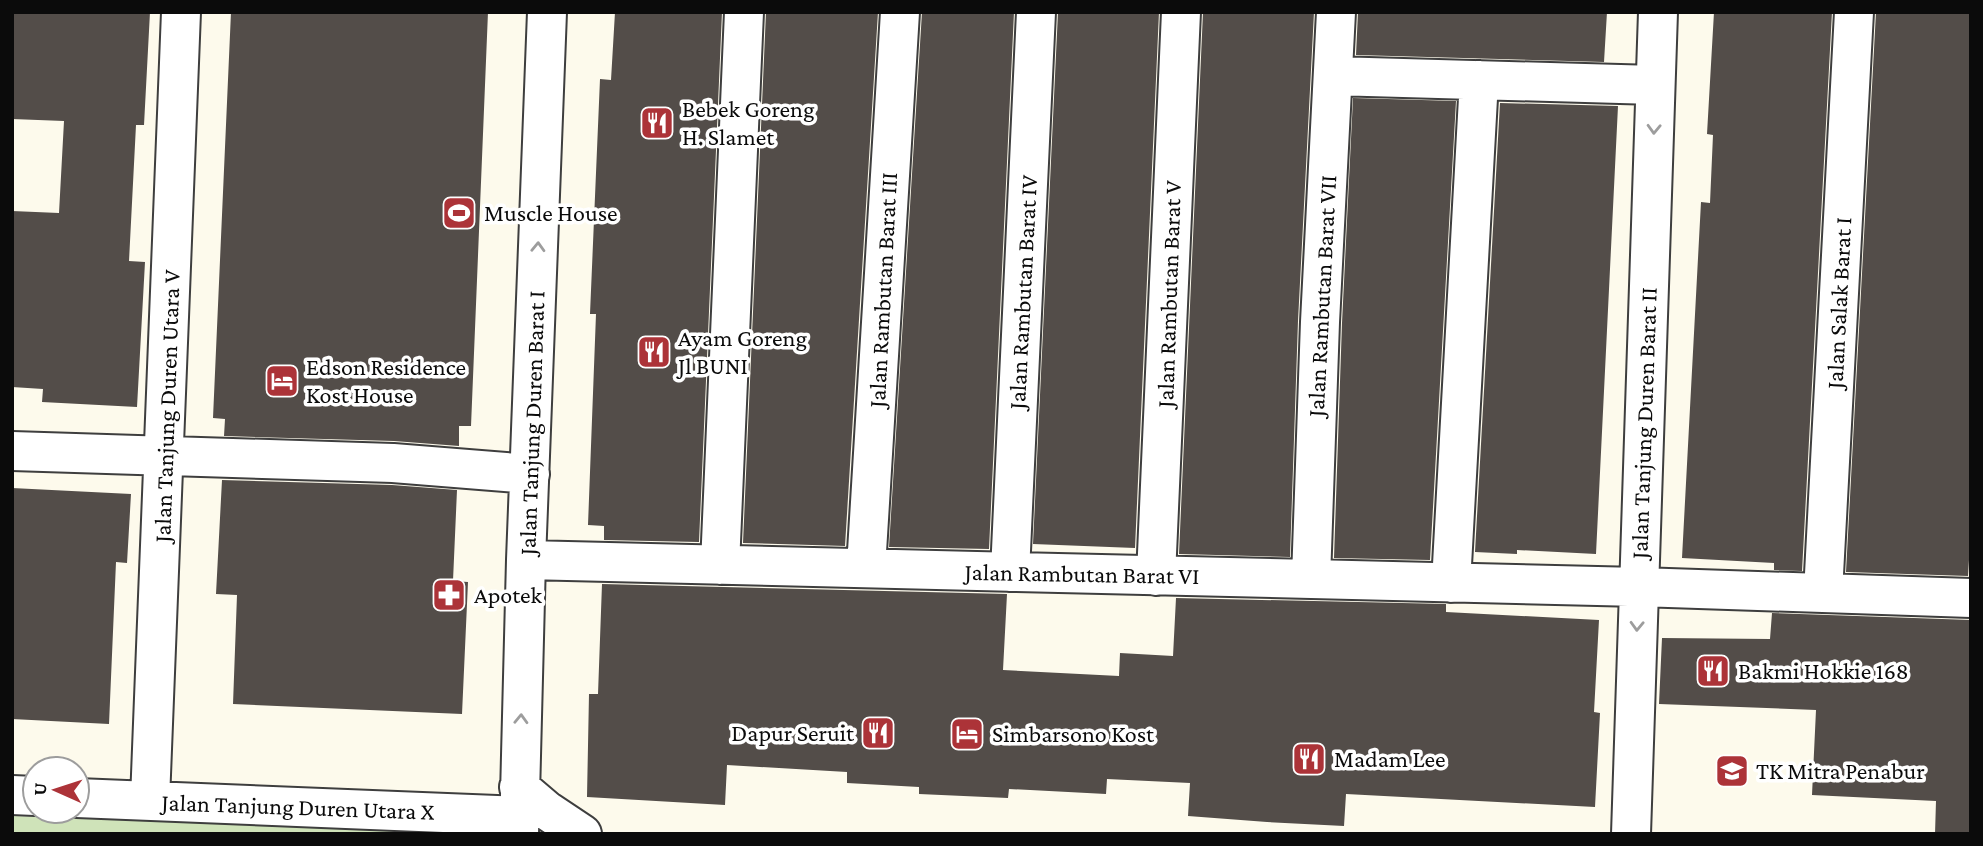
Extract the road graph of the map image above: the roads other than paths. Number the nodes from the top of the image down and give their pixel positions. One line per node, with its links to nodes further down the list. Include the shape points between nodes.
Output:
1 (181, 12): 14 (street, Jalan Tanjung Duren Utara V)
2 (547, 12): 15 (street, Jalan Tanjung Duren Barat I, one-way to 2)
3 (744, 12): 17 (street)
4 (900, 12): 18 (street, Jalan Rambutan Barat III)
5 (1037, 12): 19 (street, Jalan Rambutan Barat IV)
6 (1181, 12): 20 (street, Jalan Rambutan Barat V)
7 (1336, 12): 10 (street, Jalan Rambutan Barat VII)
8 (1658, 12): 12 (street, Jalan Tanjung Duren Barat II)
9 (1854, 12): 24 (street, Jalan Salak Barat I)
10 (1333, 76): 11 (street); 21 (street, Jalan Rambutan Barat VII)
11 (1479, 80): 12 (street); 22 (street)
12 (1655, 85): 23 (street, Jalan Tanjung Duren Barat II, one-way to 23)
13 (12, 451): 14 (street)
14 (165, 456): 15 (street, via 393,463); 27 (street, Jalan Tanjung Duren Utara V)
15 (530, 474): 16 (street, Jalan Tanjung Duren Barat I)
16 (526, 560): 17 (street, Jalan Rambutan Barat VI); 28 (street, Jalan Tanjung Duren Barat I, one-way to 16)
17 (720, 565): 18 (street, Jalan Rambutan Barat VI)
18 (866, 568): 19 (street, Jalan Rambutan Barat VI)
19 (1010, 572): 20 (street, Jalan Rambutan Barat VI)
20 (1156, 576): 21 (street, Jalan Rambutan Barat VI)
21 (1311, 579): 22 (street, Jalan Rambutan Barat VI)
22 (1451, 583): 23 (street, Jalan Rambutan Barat VI)
23 (1639, 587): 24 (street, Jalan Rambutan Barat VI); 30 (street, Jalan Tanjung Duren Barat II, one-way to 30)
24 (1823, 593): 25 (street, Jalan Rambutan Barat VI)
25 (1971, 598)
26 (91, 798): 27 (street, Jalan Tanjung Duren Utara X)
27 (150, 800): 28 (street, Jalan Tanjung Duren Utara X)
28 (519, 812): 29 (street, via 546,810)
29 (582, 834)
30 (1631, 834)

